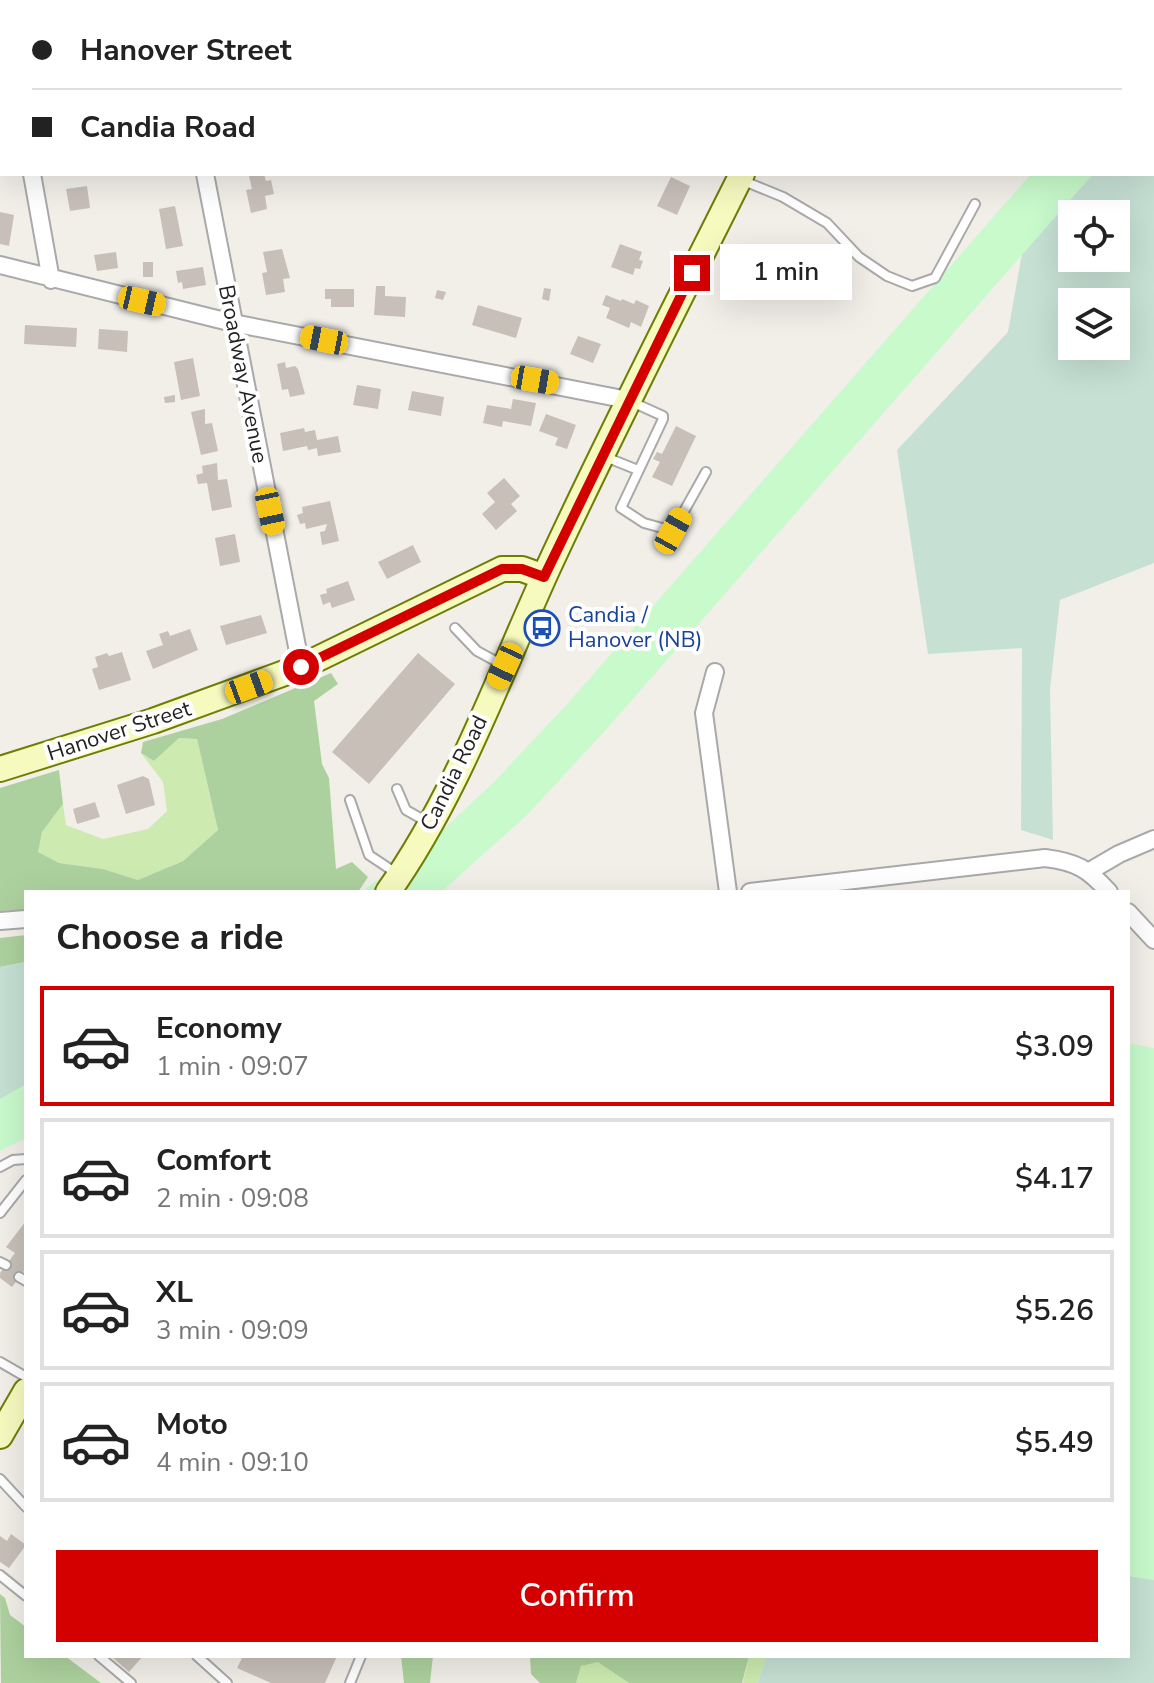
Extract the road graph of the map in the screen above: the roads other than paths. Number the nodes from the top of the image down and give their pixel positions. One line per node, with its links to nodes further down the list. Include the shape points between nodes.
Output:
1 (32, 176): 6 (street)
2 (205, 176): 7 (street, Broadway Avenue)
3 (741, 176): 4 (lane, via 827,223 859,257 912,286 935,278); 8 (main road, Candia Road)
4 (975, 204)
5 (0, 265): 6 (street)
6 (51, 280): 7 (street)
7 (233, 323): 8 (street); 15 (street, Broadway Avenue)
8 (628, 400): 9 (main road, Candia Road); 10 (lane, via 663,416)
9 (602, 456): 10 (lane); 12 (main road, Candia Road)
10 (638, 470): 11 (lane, via 621,508 644,523 673,531)
11 (706, 472)
12 (544, 577): 14 (main road, Candia Road); 15 (main road, Hanover Street, via 502,569)
13 (455, 628): 14 (lane, via 477,651)
14 (505, 666): 20 (main road, Candia Road)
15 (301, 667): 17 (main road, Hanover Street)
16 (715, 672): 24 (street, via 704,713)
17 (0, 769)
18 (397, 789): 20 (lane, via 406,810)
19 (350, 800): 23 (lane, via 369,855)
20 (430, 824): 23 (main road, Candia Road)
21 (1154, 839): 22 (street)
22 (1090, 871): 25 (street, via 1045,858 1010,860); 26 (street)
23 (394, 884)
24 (728, 890)
25 (766, 890)
26 (1107, 890)
27 (1130, 914): 30 (street)
28 (24, 919): 29 (street)
29 (0, 921)
30 (1154, 940)
31 (24, 1159): 32 (lane)
32 (0, 1167)
33 (24, 1183): 34 (lane)
34 (0, 1213)
35 (0, 1362): 36 (lane)
36 (24, 1376)
37 (24, 1394): 38 (main road)
38 (0, 1436)
39 (0, 1479): 40 (lane)
40 (24, 1505)
41 (0, 1575): 42 (lane)
42 (24, 1594)
43 (101, 1658): 46 (lane)
44 (199, 1658): 47 (lane)
45 (360, 1658): 48 (lane)
46 (131, 1683)
47 (227, 1683)
48 (350, 1683)

